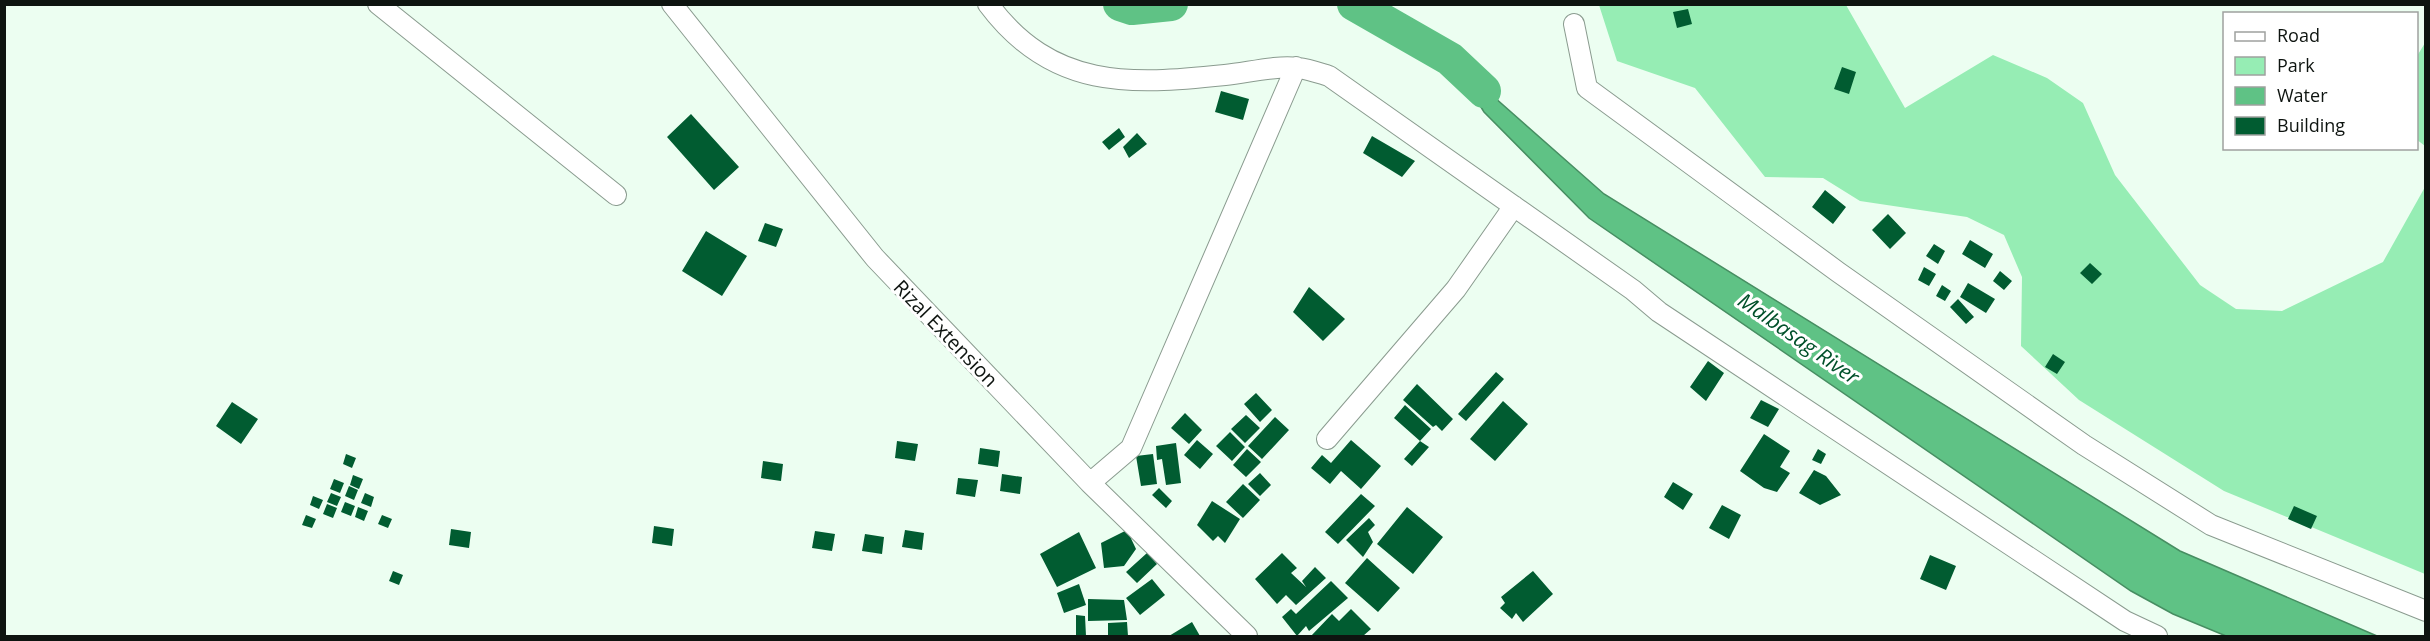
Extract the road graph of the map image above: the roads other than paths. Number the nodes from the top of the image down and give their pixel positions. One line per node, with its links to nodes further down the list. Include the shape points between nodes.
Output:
1 (378, 4): 6 (street)
2 (672, 4): 9 (street, Rizal Extension, via 874,258)
3 (988, 4): 5 (street, via 1028,44 1053,61 1087,75 1127,82 1161,82)
4 (1574, 24): 10 (street, via 1587,88 1838,272 2084,445 2211,525)
5 (1296, 67): 7 (street, via 1329,76); 9 (street, via 1131,448)
6 (616, 195)
7 (1514, 206): 8 (street, via 1456,289); 12 (street, via 1659,312 2125,621)
8 (1327, 439)
9 (1090, 483): 11 (street, Rizal Extension)
10 (2426, 611)
11 (1247, 636)
12 (2157, 636)

